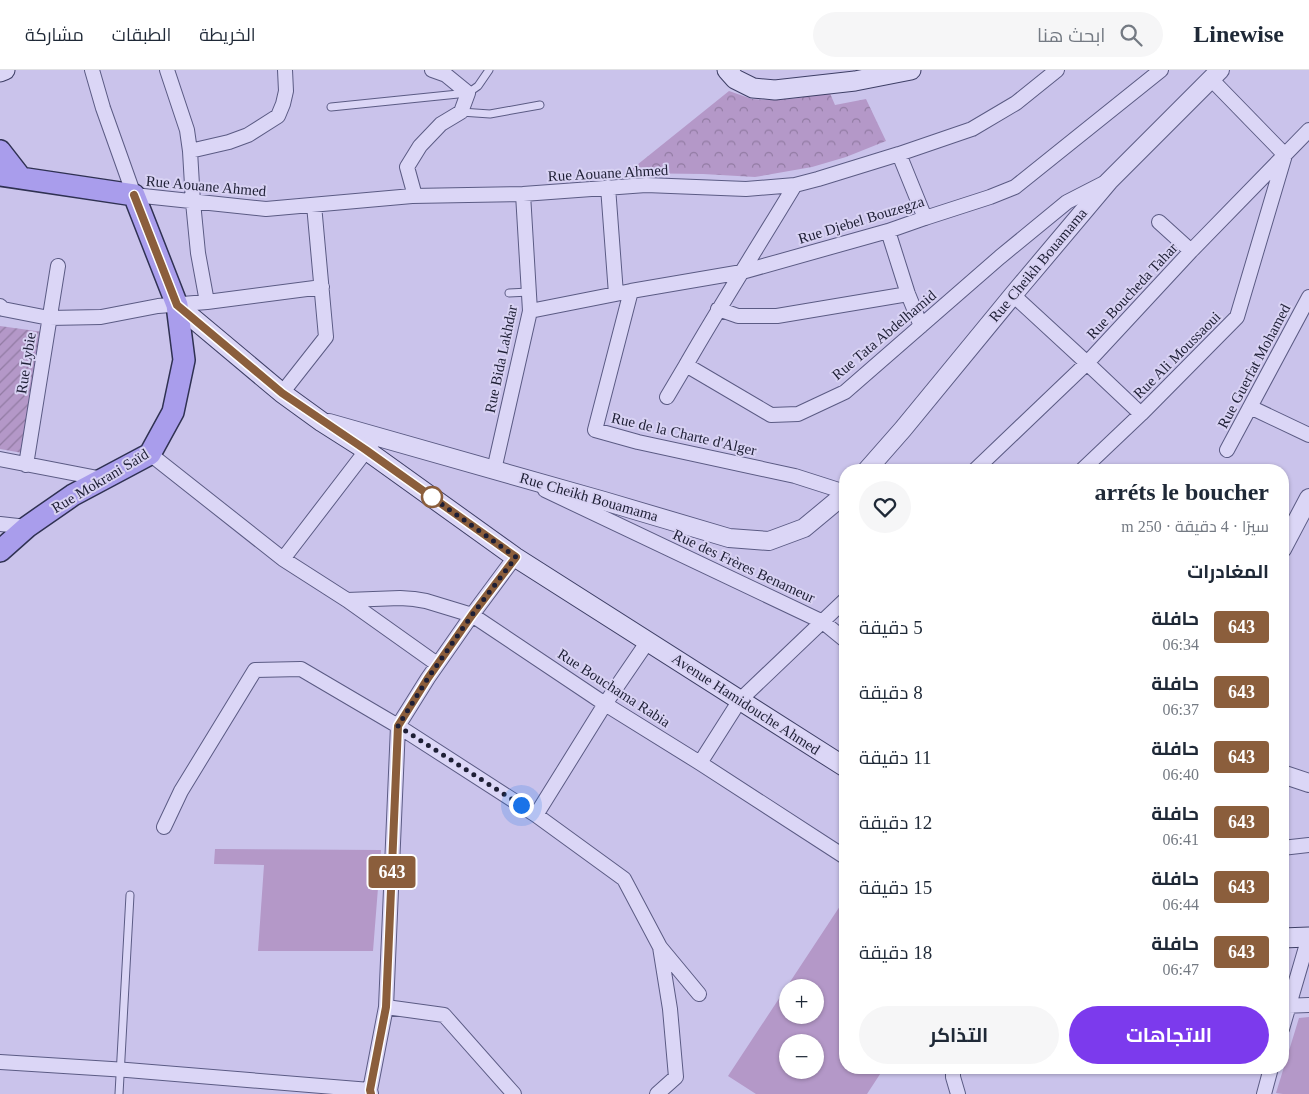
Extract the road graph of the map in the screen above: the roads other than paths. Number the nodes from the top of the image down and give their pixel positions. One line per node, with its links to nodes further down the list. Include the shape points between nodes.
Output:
1 (5, 70): 11 (main road)
2 (92, 70): 28 (street)
3 (167, 70): 19 (street)
4 (284, 70): 19 (street, via 286,91 278,116 248,135)
5 (432, 70): 13 (street, via 446,75)
6 (488, 70): 13 (lane, via 478,86)
7 (727, 70): 8 (main road, via 735,79 753,88 775,90)
8 (911, 70)
9 (1058, 70): 20 (street, Rue Aouane Ahmed, via 1016,103 972,129)
10 (1161, 70): 32 (street, Rue Djebel Bouzegza, via 1016,187)
11 (0, 72)
12 (1216, 74): 21 (street); 24 (street, Rue Cheikh Bouamama)
13 (468, 93): 15 (lane); 16 (street)
14 (540, 105): 16 (lane, via 490,114)
15 (331, 107)
16 (461, 112): 29 (street, via 441,124 420,146 407,167)
17 (1309, 130): 21 (street, Rue Boucheda Tahar)
18 (0, 151): 23 (main road)
19 (190, 151): 30 (street)
20 (899, 154): 25 (street, Rue Aouane Ahmed, via 818,180); 32 (street)
21 (1285, 154): 35 (street, Rue Boucheda Tahar); 58 (street, Rue Ali Moussaoui, via 1237,317)
22 (0, 175): 23 (main road)
23 (21, 178): 28 (main road)
24 (1109, 181): 44 (street, Rue Cheikh Bouamama); 52 (street, Rue Tata Abdelhamid, via 1067,202)
25 (795, 184): 26 (street, Rue Aouane Ahmed, via 746,188); 37 (street)
26 (608, 187): 27 (street, Rue Aouane Ahmed); 42 (street)
27 (523, 194): 29 (street, Rue Aouane Ahmed); 41 (street, Rue Bida Lakhdar)
28 (134, 195): 30 (street, Rue Aouane Ahmed); 47 (main road, Rue Mokrani Saïd)
29 (415, 196): 31 (street, Rue Aouane Ahmed)
30 (193, 202): 31 (street, Rue Aouane Ahmed, via 266,209); 46 (street)
31 (314, 205): 38 (street)
32 (925, 218): 34 (street, Rue Djebel Bouzegza)
33 (1160, 222): 35 (street)
34 (888, 231): 37 (street, Rue Djebel Bouzegza); 43 (street)
35 (1191, 251): 53 (street, Rue Boucheda Tahar)
36 (58, 266): 51 (street, Rue Lybie)
37 (742, 272): 39 (street, Rue Djebel Bouzegza); 49 (street)
38 (322, 287): 46 (street); 55 (street, via 326,337)
39 (631, 291): 42 (street, Rue Djebel Bouzegza); 71 (street, Rue de la Charte d'Alger, via 595,430 641,436 795,476)
40 (509, 292): 41 (lane)
41 (529, 292): 50 (street, Rue Bida Lakhdar)
42 (616, 294): 50 (street, Rue Djebel Bouzegza)
43 (908, 294): 49 (street, via 777,316 738,316); 52 (street)
44 (1013, 295): 53 (street); 64 (street, Rue Cheikh Bouamama)
45 (1309, 297): 57 (street, Rue Guerfat Mohamed)
46 (207, 302): 47 (street)
47 (177, 305): 51 (street, via 101,317); 55 (main road, Avenue Hamidouche Ahmed); 62 (main road, Rue Mokrani Saïd, via 184,360 173,412)
48 (0, 306): 51 (street)
49 (718, 309): 54 (street)
50 (530, 311): 68 (street, Rue Bida Lakhdar)
51 (50, 318): 67 (street, Rue Lybie)
52 (921, 326): 54 (street, Rue Tata Abdelhamid, via 845,392 798,414 771,415)
53 (1087, 362): 58 (street); 65 (street, Rue Boucheda Tahar)
54 (686, 365): 56 (street)
55 (282, 393): 60 (main road, Avenue Hamidouche Ahmed, via 322,422)
56 (667, 396)
57 (1250, 407): 59 (street); 61 (street, Rue Guerfat Mohamed)
58 (1141, 414): 66 (street, Rue Ali Moussaoui)
59 (1309, 435)
60 (371, 444): 68 (street, Rue Cheikh Bouamama); 78 (main road, Avenue Hamidouche Ahmed); 79 (street)
61 (1227, 450)
62 (150, 454): 70 (main road, Rue Mokrani Saïd); 79 (street)
63 (0, 459): 67 (street)
64 (872, 464)
65 (981, 464)
66 (1088, 464)
67 (26, 465): 70 (street)
68 (494, 470): 69 (street, Rue Cheikh Bouamama)
69 (515, 476): 72 (street, Rue Cheikh Bouamama, via 729,538 768,541 804,528); 83 (street, Rue des Frères Benameur)
70 (104, 479): 75 (main road, Rue Mokrani Saïd, via 73,495)
71 (839, 491)
72 (839, 498)
73 (1309, 498): 76 (street)
74 (0, 524): 75 (street)
75 (27, 527): 77 (main road, Rue Mokrani Saïd)
76 (1289, 536)
77 (2, 548)
78 (516, 557): 82 (street); 85 (main road, Avenue Hamidouche Ahmed)
79 (283, 558): 80 (street)
80 (347, 600): 82 (street, Rue Bouchama Rabia, via 414,599); 86 (street)
81 (839, 606): 83 (street)
82 (472, 615): 86 (street); 88 (street, Rue Bouchama Rabia)
83 (823, 622): 84 (street, Rue des Frères Benameur); 87 (street)
84 (839, 635)
85 (648, 641): 87 (main road, Avenue Hamidouche Ahmed); 88 (street)
86 (437, 664): 89 (street)
87 (740, 700): 90 (street); 91 (main road, Avenue Hamidouche Ahmed)
88 (605, 704): 90 (street, Rue Bouchama Rabia); 94 (street)
89 (398, 726): 94 (street); 95 (street, via 301,669 255,670 181,791); 107 (street)
90 (700, 762): 98 (street, Rue Bouchama Rabia)
91 (839, 763)
92 (1289, 776): 93 (street)
93 (1309, 783)
94 (536, 815): 102 (street, via 624,878)
95 (164, 827)
96 (1309, 845): 97 (street)
97 (1289, 847)
98 (839, 853)
99 (130, 895): 109 (lane)
100 (1309, 937): 101 (main road); 104 (street)
101 (1289, 938)
102 (660, 947): 103 (street); 116 (street, via 676,1077)
103 (699, 994)
104 (1289, 997)
105 (1309, 1005): 106 (street)
106 (1289, 1006)
107 (386, 1007): 112 (street); 115 (street, via 444,1015)
108 (0, 1062): 109 (street)
109 (120, 1070): 112 (street); 114 (lane)
110 (954, 1074): 113 (street)
111 (1269, 1074): 117 (street)
112 (370, 1092)
113 (957, 1093)
114 (119, 1094)
115 (514, 1094)
116 (657, 1094)
117 (1264, 1094)

